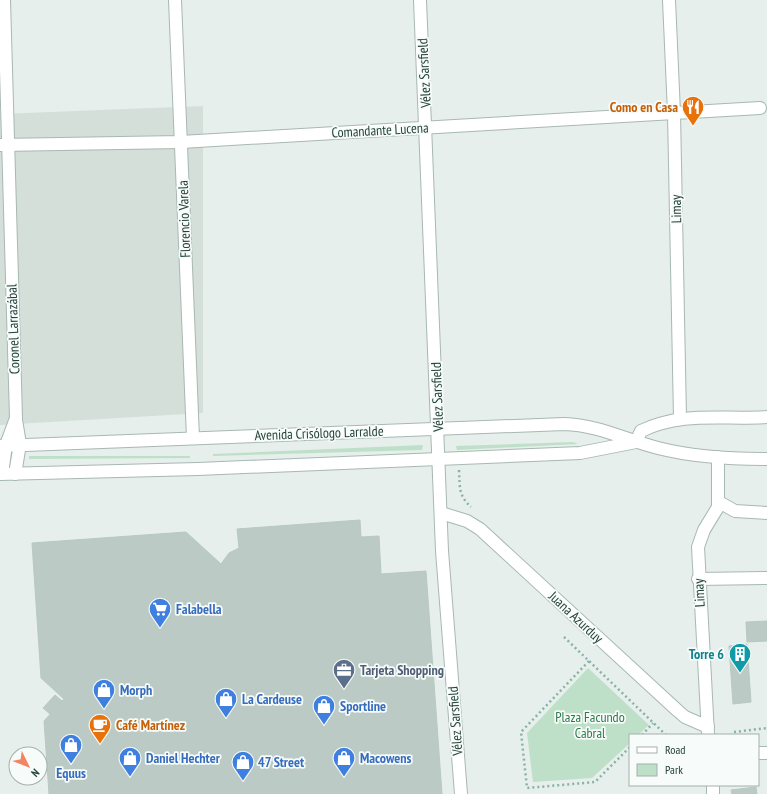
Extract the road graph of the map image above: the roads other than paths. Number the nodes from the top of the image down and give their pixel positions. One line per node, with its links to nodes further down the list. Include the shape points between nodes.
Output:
1 (4, 0): 9 (street, Coronel Larrazábal)
2 (175, 0): 8 (street, Florencio Varela)
3 (420, 0): 7 (street, Vélez Sarsfield)
4 (669, 0): 6 (street, Limay)
5 (760, 108): 6 (street, Comandante Lucena)
6 (674, 113): 7 (street, Comandante Lucena); 12 (street, Limay)
7 (426, 128): 8 (street, Comandante Lucena); 13 (street, Vélez Sarsfield)
8 (181, 142): 9 (street, Comandante Lucena); 14 (street, Florencio Varela)
9 (4, 144): 11 (street, Coronel Larrazábal)
10 (767, 417): 12 (street)
11 (16, 418): 16 (street, Coronel Larrazábal); 17 (street, Coronel Larrazábal)
12 (680, 418): 15 (street, via 641,431)
13 (439, 429): 14 (street, Avenida Crisólogo Larralde); 15 (street, Avenida Crisólogo Larralde, via 576,424 593,427); 19 (street, Vélez Sarsfield)
14 (193, 438): 16 (street, Avenida Crisólogo Larralde)
15 (636, 442): 18 (street, Avenida Crisólogo Larralde, via 661,449); 19 (street, Avenida Crisólogo Larralde, via 580,453)
16 (20, 444): 17 (street, Avenida Crisólogo Larralde); 22 (street, Coronel Larrazábal)
17 (3, 445): 21 (street, Coronel Larrazábal)
18 (718, 457): 20 (street, Avenida Crisólogo Larralde); 23 (street, Limay)
19 (440, 458): 22 (street, Avenida Crisólogo Larralde); 24 (street, Vélez Sarsfield)
20 (767, 460)
21 (1, 474): 22 (street, Avenida Crisólogo Larralde)
22 (15, 474)
23 (719, 502): 25 (street, via 736,511); 27 (street, Limay, via 715,515 699,539)
24 (441, 513): 28 (street, Juana Azurduy, via 467,521 480,529 678,711); 29 (street, Vélez Sarsfield)
25 (767, 513)
26 (767, 578): 27 (street)
27 (698, 579): 28 (street, Limay)
28 (708, 731)
29 (461, 794)

